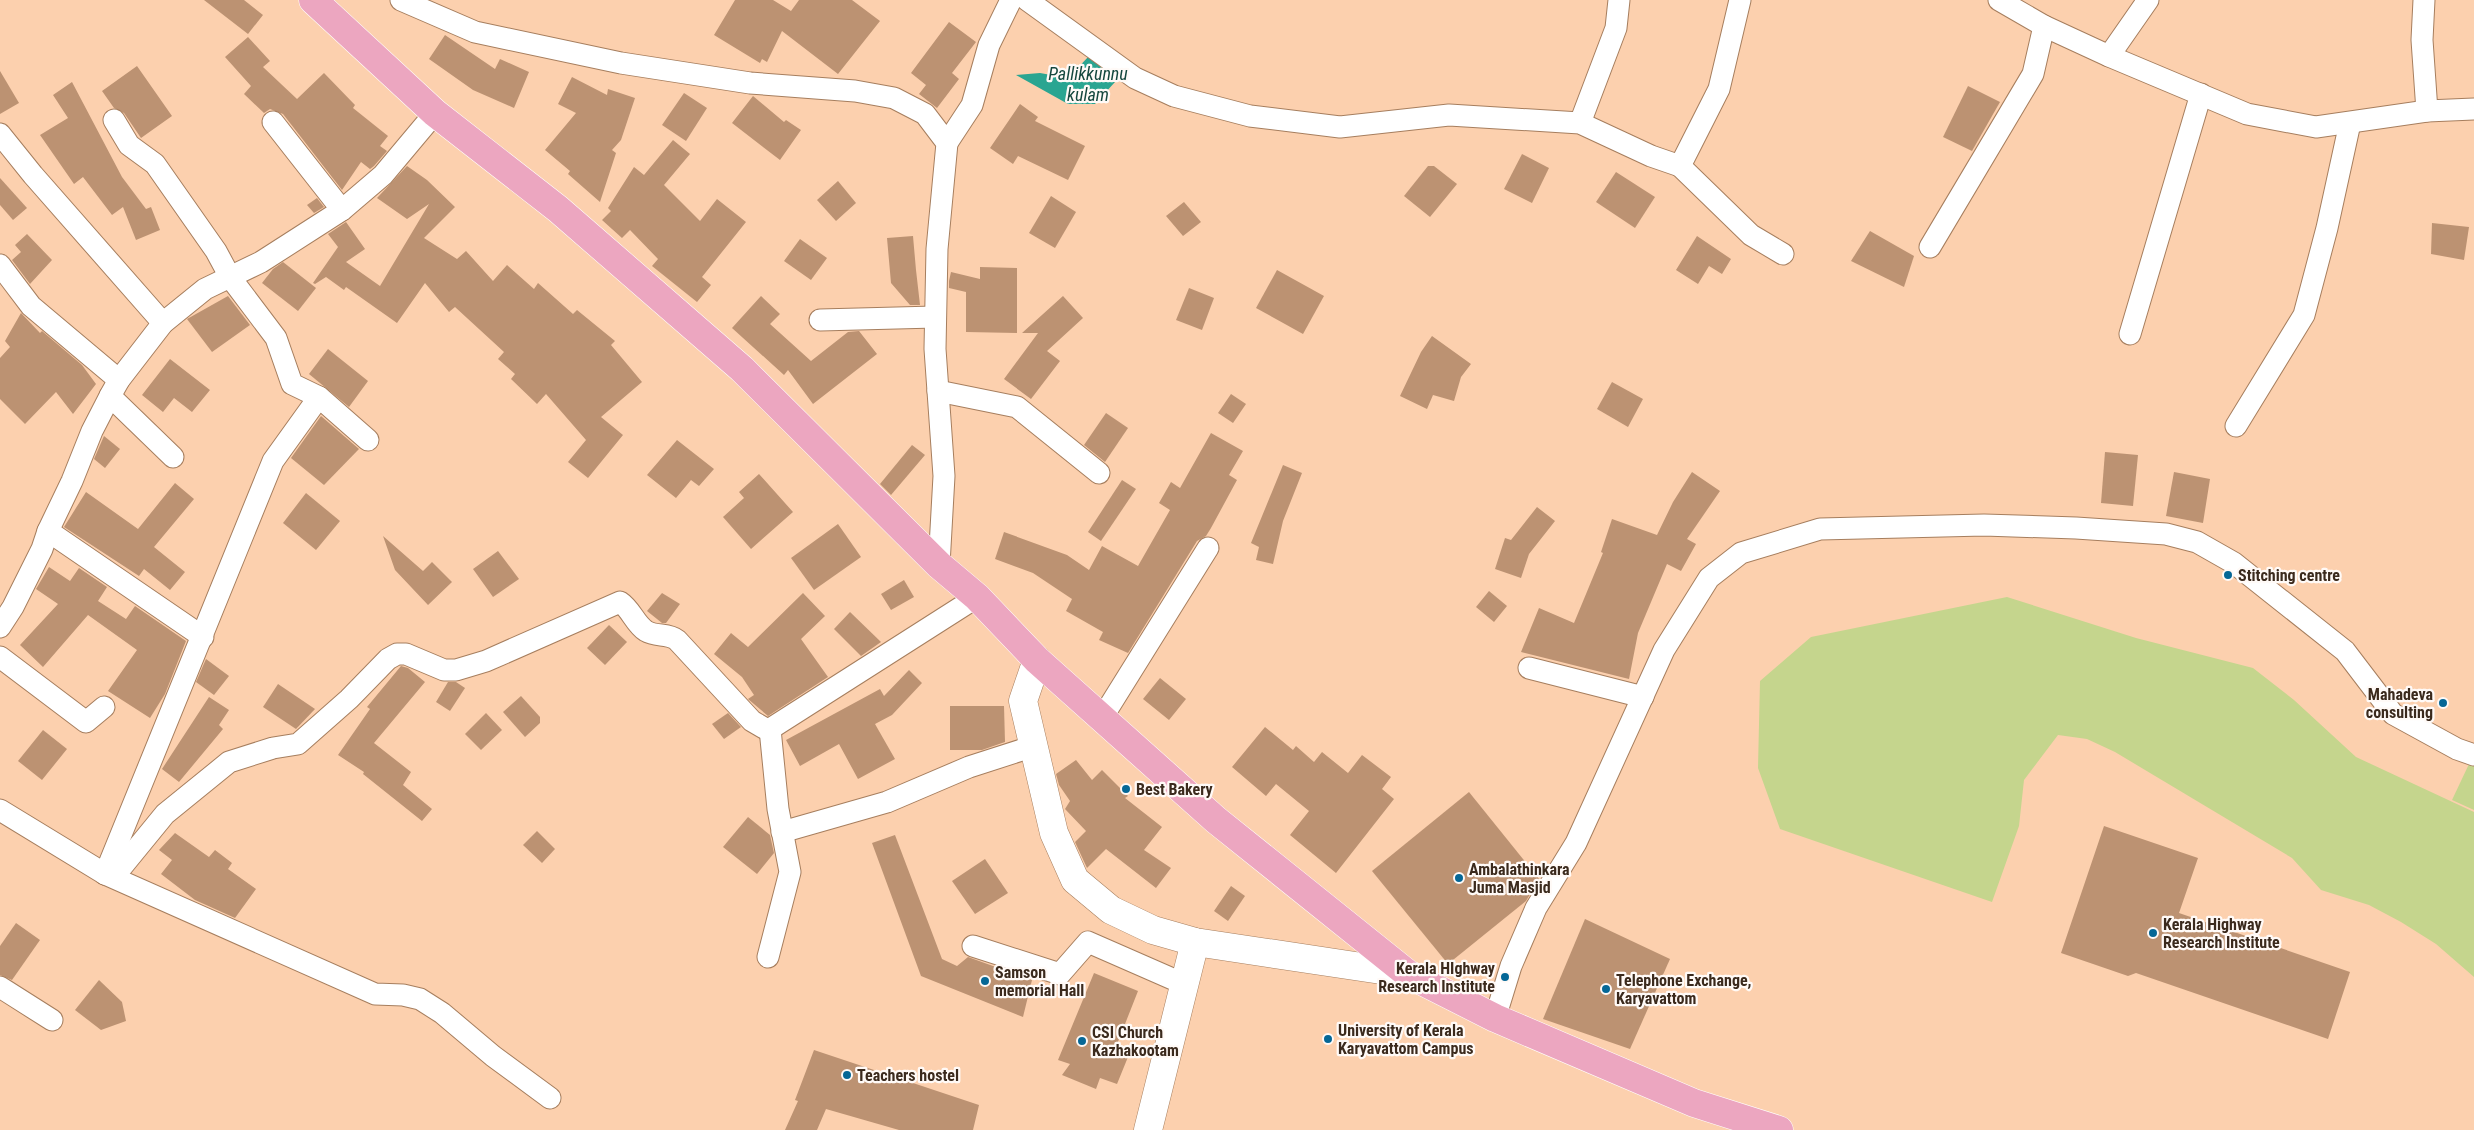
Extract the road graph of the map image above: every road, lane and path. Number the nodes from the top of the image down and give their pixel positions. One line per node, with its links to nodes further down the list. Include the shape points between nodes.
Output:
1 (313, 0): 15 (main road)
2 (401, 0): 21 (street, via 475,32 621,63 750,83 855,91 894,98 924,114)
3 (1010, 0): 21 (street, via 989,45 972,105)
4 (1028, 0): 18 (street, via 1135,78 1174,96 1250,116 1340,127 1449,116)
5 (1619, 0): 18 (street, via 1616,28)
6 (1740, 0): 22 (street, via 1719,89)
7 (2000, 0): 10 (street)
8 (2148, 0): 11 (street)
9 (2424, 0): 14 (street, via 2422,40)
10 (2044, 26): 11 (street); 24 (street, via 2033,74)
11 (2109, 56): 12 (street)
12 (2201, 94): 19 (street, via 2247,114 2316,128); 31 (street)
13 (2474, 109): 14 (street)
14 (2427, 111): 19 (street)
15 (435, 113): 23 (street, via 383,175); 41 (main road, via 558,209 742,369)
16 (114, 120): 27 (street, via 129,145 155,164 216,251)
17 (273, 122): 23 (street)
18 (1580, 123): 22 (street)
19 (2350, 123): 35 (street, via 2304,314)
20 (0, 134): 30 (street, via 32,175)
21 (948, 143): 28 (street, via 936,249)
22 (1680, 166): 25 (street, via 1751,235)
23 (342, 210): 27 (street, via 260,262)
24 (1930, 247)
25 (1783, 254)
26 (0, 265): 32 (street, via 31,306)
27 (230, 277): 30 (street, via 205,289); 34 (street, via 276,338 292,384)
28 (935, 317): 29 (street); 33 (street)
29 (820, 320)
30 (163, 323): 32 (street)
31 (2130, 334)
32 (114, 388): 37 (street); 39 (street)
33 (938, 391): 38 (street, via 1017,407); 41 (street, via 944,476)
34 (318, 397): 36 (street); 44 (street, via 273,461)
35 (2236, 426)
36 (368, 440)
37 (173, 457)
38 (1099, 473)
39 (48, 530): 43 (street, via 30,574); 44 (street)
40 (1208, 548): 50 (street)
41 (939, 565): 42 (main road)
42 (977, 597): 46 (main road); 51 (street)
43 (0, 627)
44 (203, 637): 56 (street)
45 (0, 657): 49 (street, via 86,722)
46 (1037, 660): 50 (main road); 52 (main road, via 1023,701)
47 (1529, 668): 48 (street)
48 (1643, 697): 53 (street, via 1664,650 1709,578 1741,553 1761,546 1820,529 1984,525 2134,531 2166,534 2197,542 2234,564 2345,651 2392,714); 63 (street, via 1576,843 1536,908 1511,966)
49 (104, 707)
50 (1102, 718): 60 (main road, via 1216,820)
51 (770, 729): 55 (street); 56 (street, via 752,721 677,640 672,636 647,632 627,606 620,602 456,670 444,670 406,654 397,654 298,744 229,762 165,814 120,869)
52 (1034, 746): 55 (street, via 969,767 887,802); 57 (main road, via 1054,833 1075,880 1111,910 1153,930)
53 (2474, 755)
54 (0, 810): 56 (street)
55 (782, 832): 59 (street, via 790,872)
56 (105, 874): 65 (street, via 375,994 420,999)
57 (1195, 942): 60 (main road); 61 (main road)
58 (973, 946): 61 (street, via 1060,974 1088,942)
59 (768, 957)
60 (1408, 974): 63 (main road)
61 (1184, 984): 66 (main road)
62 (0, 987): 64 (street)
63 (1495, 1018): 67 (main road, via 1694,1103)
64 (52, 1020)
65 (550, 1098)
66 (1148, 1130)
67 (1779, 1130)

